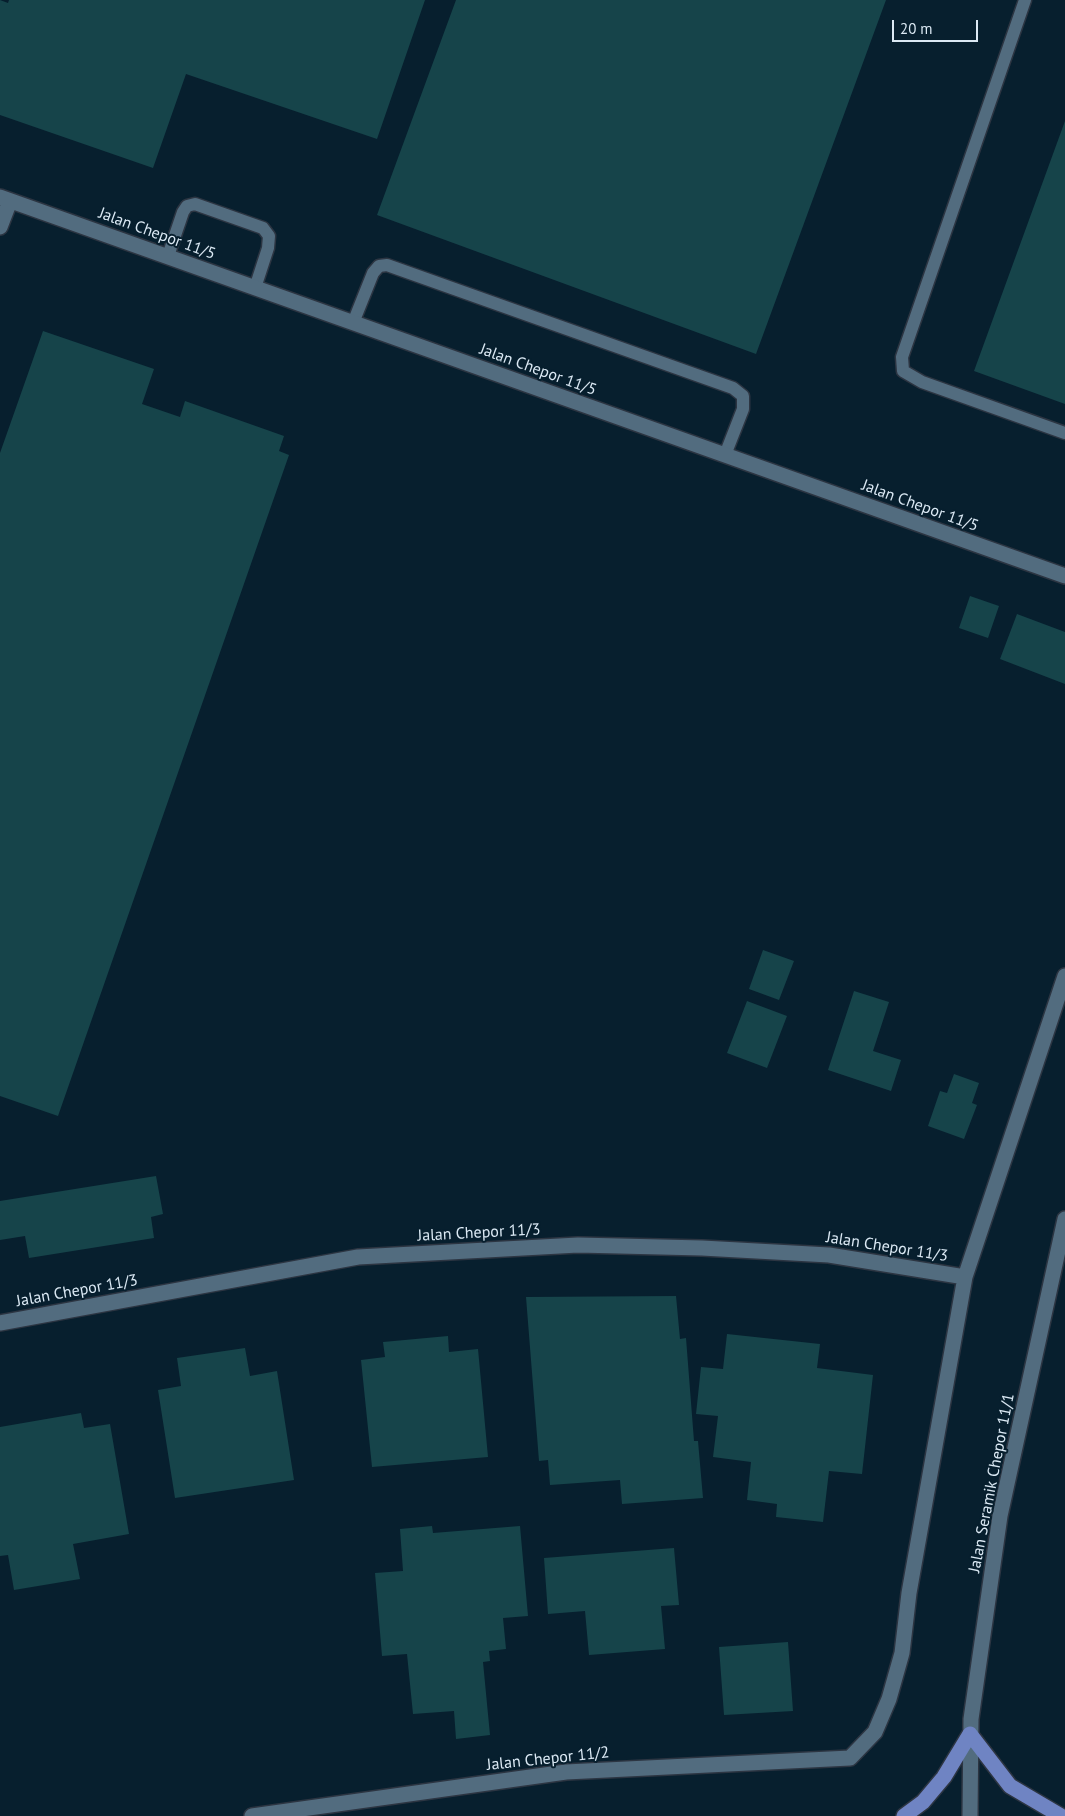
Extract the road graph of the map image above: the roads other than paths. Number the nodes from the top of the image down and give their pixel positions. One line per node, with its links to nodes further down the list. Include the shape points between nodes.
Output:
1 (1025, 0): 7 (lane, via 902,357 903,371 922,382)
2 (5, 199): 3 (street); 4 (street, Jalan Chepor 11/5)
3 (0, 227)
4 (168, 256): 5 (street, Jalan Chepor 11/5); 5 (lane, via 187,206 195,204 263,228 268,236 268,248)
5 (255, 288): 6 (street, Jalan Chepor 11/5)
6 (353, 323): 8 (street, Jalan Chepor 11/5); 8 (lane, via 373,273 379,266 387,265 733,388 743,396 742,409)
7 (1065, 433)
8 (725, 455): 9 (street, Jalan Chepor 11/5)
9 (1065, 576)
10 (1065, 976): 12 (street)
11 (1065, 1219): 14 (street, Jalan Seramik Chepor 11/1, via 1000,1516)
12 (965, 1277): 13 (street, Jalan Chepor 11/3, via 829,1254 578,1245 358,1257); 15 (street, Jalan Chepor 11/2, via 909,1593 902,1653 889,1699 875,1732 850,1758 566,1772)
13 (0, 1323)
14 (970, 1734): 16 (main road, via 944,1777 923,1802); 17 (street, Jalan Seramik Chepor 11/1); 18 (main road, via 1010,1786)
15 (252, 1816)
16 (904, 1816)
17 (970, 1816)
18 (1061, 1816)

